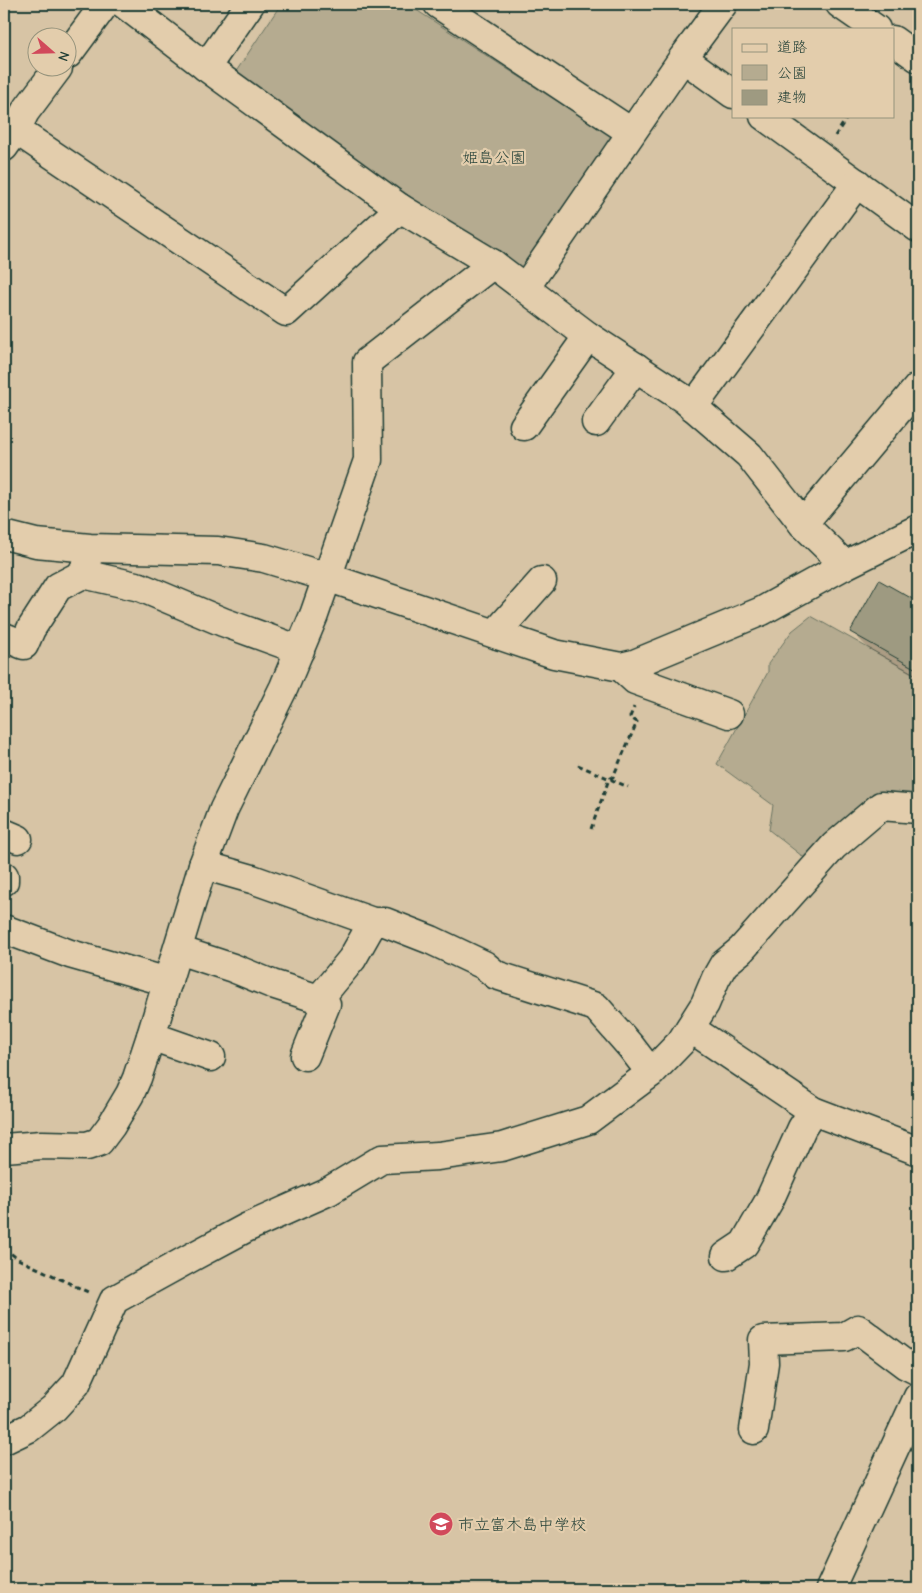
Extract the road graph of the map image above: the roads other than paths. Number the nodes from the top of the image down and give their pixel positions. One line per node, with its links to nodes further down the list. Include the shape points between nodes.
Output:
1 (105, 4): 8 (street)
2 (124, 4): 12 (street)
3 (250, 4): 12 (street)
4 (438, 4): 16 (street)
5 (723, 4): 10 (street)
6 (840, 4): 7 (street)
7 (875, 28)
8 (78, 40)
9 (894, 41): 11 (street)
10 (683, 58): 14 (street); 22 (street)
11 (918, 58)
12 (206, 67): 19 (street)
13 (50, 78): 17 (street)
14 (732, 93)
15 (767, 118): 18 (street)
16 (622, 126)
17 (9, 136): 19 (street, via 286,312)
18 (857, 183): 20 (street); 26 (street)
19 (400, 208): 21 (street)
20 (918, 228)
21 (493, 264): 22 (street); 35 (street, via 367,362 368,460)
22 (525, 288): 23 (street)
23 (588, 336): 24 (street); 28 (street)
24 (636, 367): 26 (street); 27 (street)
25 (918, 387): 29 (street)
26 (693, 407): 29 (street, via 749,455)
27 (596, 422)
28 (524, 426)
29 (804, 524): 33 (street)
30 (918, 529): 33 (street)
31 (4, 535): 32 (street, via 36,543)
32 (90, 548): 34 (street); 35 (street, via 218,551 264,558)
33 (846, 564): 40 (street, via 762,611)
34 (83, 574): 38 (street, via 58,587 24,645); 39 (street, via 140,588)
35 (327, 577): 37 (street); 39 (street)
36 (542, 581): 37 (street, via 502,626)
37 (498, 635): 40 (street, via 554,654)
38 (4, 637)
39 (300, 650): 43 (street, via 224,809)
40 (621, 667): 41 (street, via 635,680)
41 (729, 714)
42 (918, 809): 51 (street, via 881,806 834,846 741,950 724,964)
43 (203, 865): 46 (street); 48 (street)
44 (4, 876): 45 (street)
45 (4, 881)
46 (373, 922): 50 (street, via 352,959); 55 (street, via 385,922 431,940 484,965 496,975 596,1007)
47 (4, 930): 49 (street, via 70,954)
48 (178, 950): 49 (street); 50 (street)
49 (168, 982): 52 (street)
50 (319, 999): 53 (street, via 326,1004)
51 (690, 1028): 55 (street); 56 (street)
52 (151, 1036): 54 (street); 57 (street, via 130,1094 99,1142 87,1146)
53 (305, 1056)
54 (211, 1057)
55 (651, 1073): 63 (street, via 588,1120 502,1147 438,1156 382,1159 329,1191 246,1228 114,1300 76,1384 29,1428)
56 (813, 1111): 58 (street); 59 (street, via 744,1244)
57 (4, 1148)
58 (918, 1151)
59 (726, 1256)
60 (918, 1371): 62 (street, via 858,1329 844,1337 763,1340 764,1363)
61 (918, 1397): 64 (street)
62 (754, 1430)
63 (4, 1440)
64 (830, 1589)

